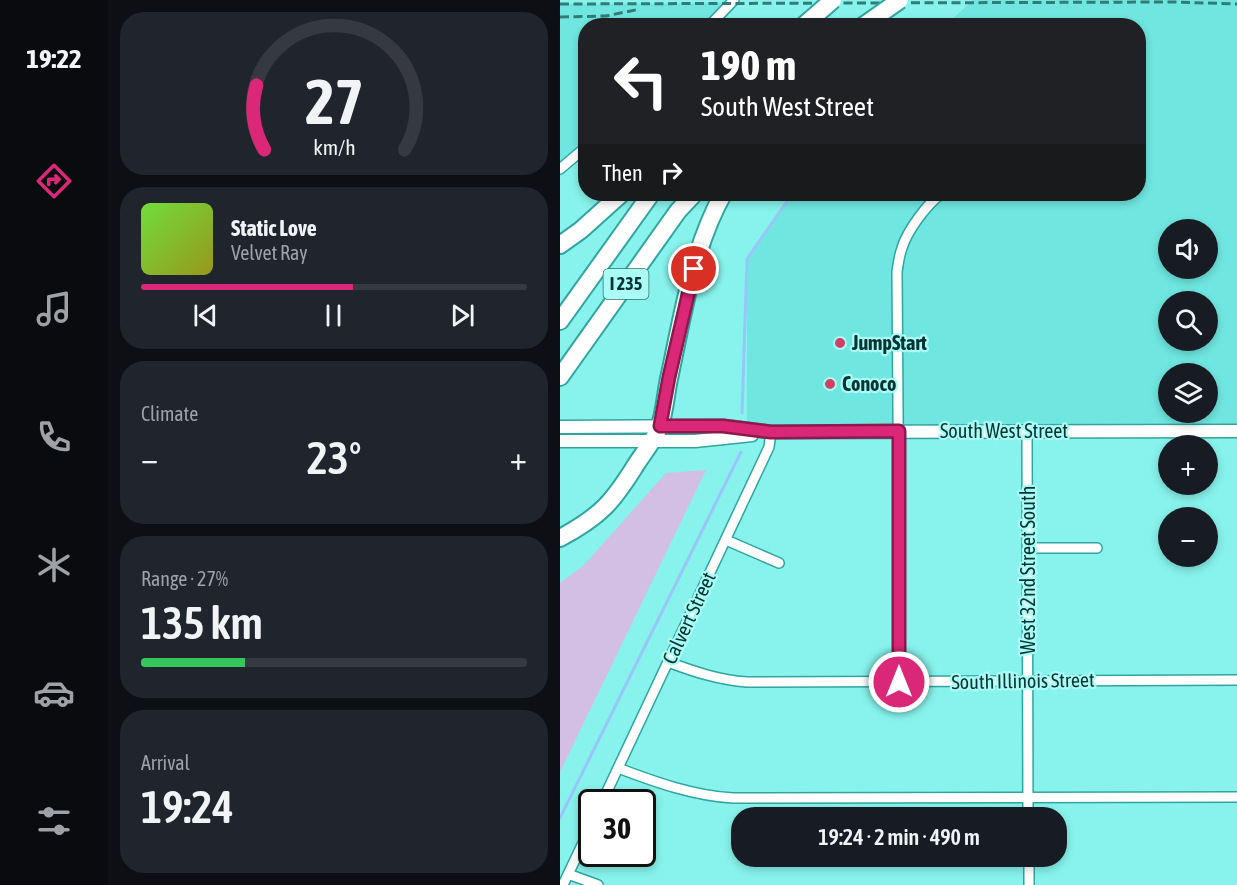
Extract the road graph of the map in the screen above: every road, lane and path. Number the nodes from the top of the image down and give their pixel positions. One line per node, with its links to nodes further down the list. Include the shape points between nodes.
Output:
1 (833, 0): 5 (highway, bridge)
2 (900, 0): 6 (highway, bridge)
3 (732, 2): 4 (street)
4 (717, 18)
5 (812, 18)
6 (874, 18)
7 (578, 154): 8 (street)
8 (560, 169)
9 (613, 201): 14 (highway)
10 (646, 201): 15 (highway, I 235)
11 (687, 201): 16 (highway, I 235)
12 (720, 201): 18 (highway, via 694,269)
13 (934, 201): 21 (street, via 908,235 897,272)
14 (560, 245)
15 (560, 321)
16 (560, 377)
17 (560, 426): 18 (street, South West Street)
18 (660, 426): 22 (street, South West Street, via 723,426); 24 (highway)
19 (1027, 430): 20 (street, South West Street); 21 (street, South West Street); 27 (street, West 32nd Street South)
20 (1238, 430)
21 (899, 431): 22 (street, South West Street); 33 (street)
22 (771, 432): 24 (street, South West Street, via 695,441); 26 (street, Calvert Street, via 767,450)
23 (560, 441): 24 (street, South West Street)
24 (652, 441): 25 (highway, via 608,505 586,524)
25 (560, 538)
26 (726, 540): 29 (street); 30 (street, Calvert Street)
27 (1028, 548): 28 (street); 32 (street, West 32nd Street South)
28 (1097, 548)
29 (779, 563)
30 (668, 662): 33 (street, South Illinois Street, via 737,682); 34 (street, Calvert Street)
31 (1238, 680): 32 (street, South Illinois Street)
32 (1028, 681): 33 (street, South Illinois Street); 37 (street, West 32nd Street South)
33 (899, 682)
34 (618, 768): 35 (street, Calvert Street); 37 (street, via 723,798)
35 (608, 789)
36 (1238, 797): 37 (street)
37 (1028, 798): 38 (street, West 32nd Street South)
38 (1028, 807)
39 (578, 853): 41 (street)
40 (1029, 867): 44 (street)
41 (568, 874): 42 (street); 43 (street)
42 (563, 885)
43 (599, 885)
44 (1029, 885)

